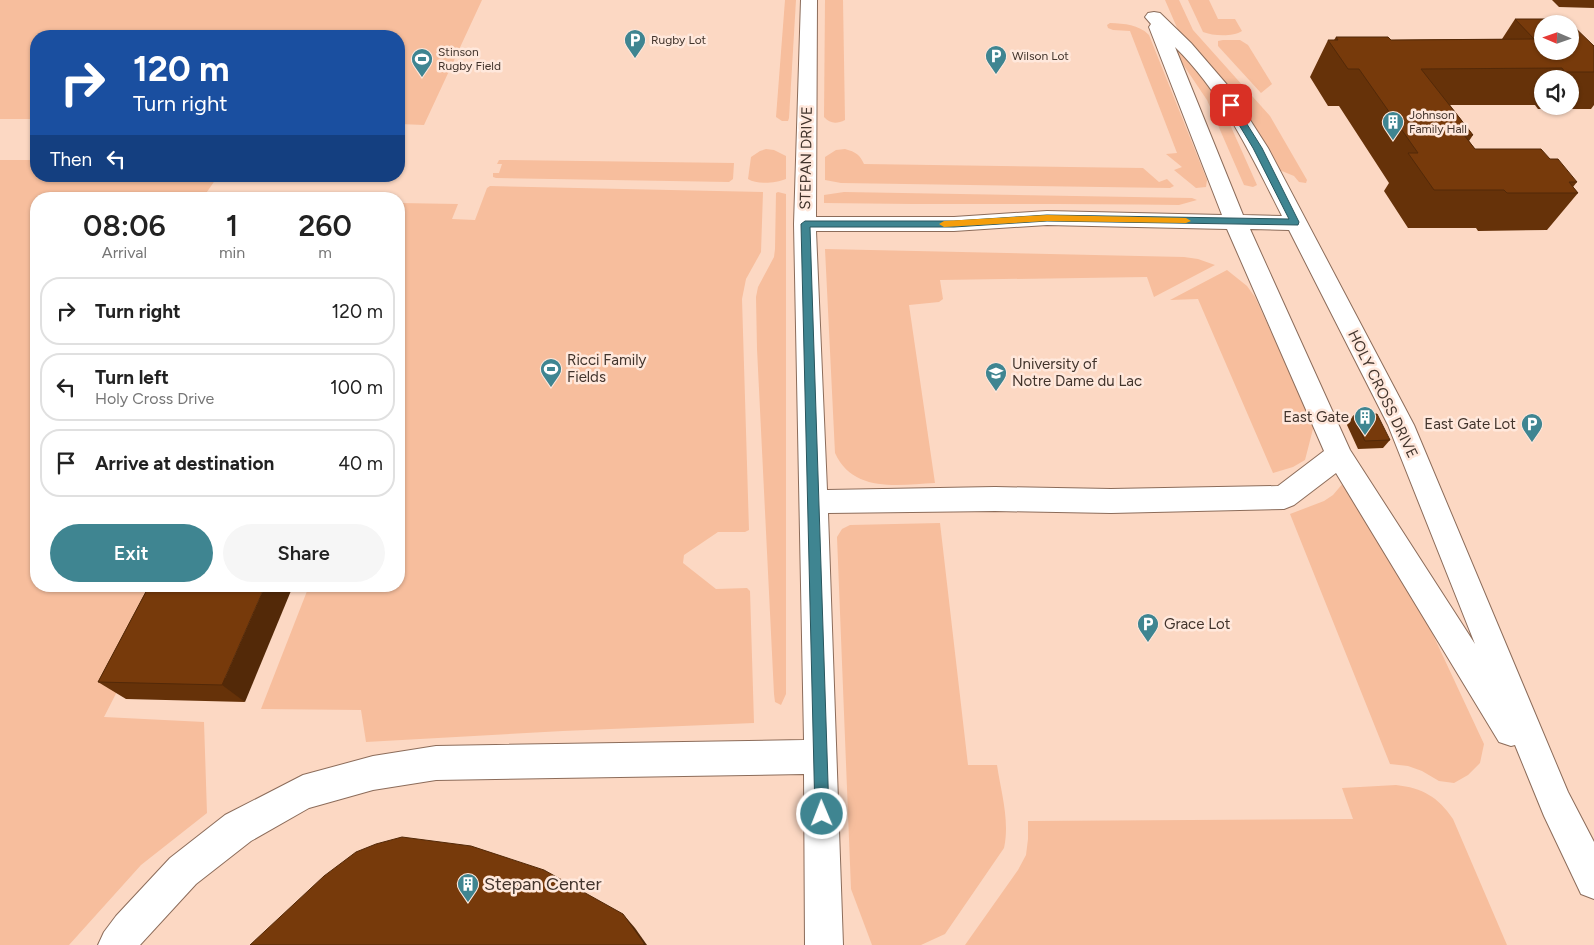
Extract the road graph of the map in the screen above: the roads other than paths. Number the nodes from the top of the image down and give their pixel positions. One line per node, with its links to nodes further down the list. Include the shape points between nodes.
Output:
1 (809, 0): 5 (street, STEPAN DRIVE)
2 (1151, 8): 3 (street, HOLY CROSS DRIVE); 4 (street, HOLY CROSS DRIVE, via 1222,91 1258,148)
3 (1235, 222): 4 (street); 5 (street, via 1047,218 954,224); 6 (street, HOLY CROSS DRIVE)
4 (1295, 222): 9 (street, HOLY CROSS DRIVE, via 1401,425)
5 (805, 224): 7 (street, STEPAN DRIVE)
6 (1339, 455): 7 (street, via 1284,497); 9 (street, HOLY CROSS DRIVE)
7 (814, 502): 8 (street, STEPAN DRIVE)
8 (821, 757): 11 (street, via 446,763 374,773 303,792 238,828 183,871); 12 (street, STEPAN DRIVE)
9 (1556, 804): 10 (street, HOLY CROSS DRIVE)
10 (1594, 881)
11 (117, 945)
12 (824, 945)

